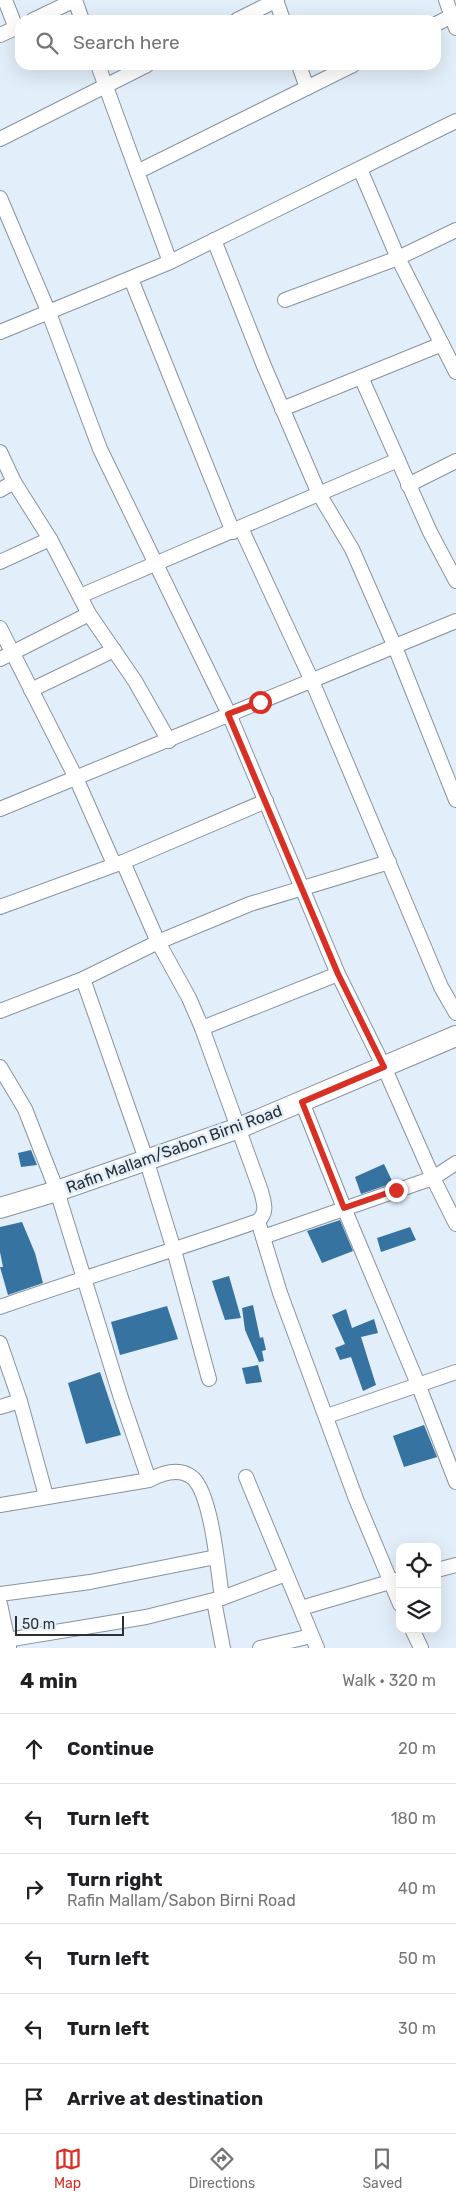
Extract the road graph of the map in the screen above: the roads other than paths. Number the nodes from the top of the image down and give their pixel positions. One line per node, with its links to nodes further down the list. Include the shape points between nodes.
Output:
1 (5, 0): 9 (street)
2 (75, 0): 5 (street); 6 (street)
3 (276, 0): 7 (street); 8 (street)
4 (452, 13): 10 (street)
5 (44, 15)
6 (80, 15)
7 (247, 15)
8 (281, 15)
9 (15, 21)
10 (441, 21)
11 (15, 28): 12 (street)
12 (0, 36)
13 (100, 70): 17 (street)
14 (137, 70): 17 (street)
15 (301, 70): 18 (street)
16 (343, 70): 18 (street)
17 (106, 86): 20 (street); 22 (street)
18 (307, 88): 22 (street)
19 (456, 121): 21 (street)
20 (0, 138)
21 (360, 169): 25 (street); 26 (street)
22 (137, 172): 27 (street)
23 (0, 198): 30 (street)
24 (456, 230): 26 (street)
25 (214, 240): 27 (street); 35 (street)
26 (398, 258): 29 (street); 32 (street)
27 (170, 262): 28 (street)
28 (131, 279): 30 (street); 43 (street)
29 (285, 300)
30 (49, 313): 31 (street); 46 (street, via 100,449)
31 (0, 332)
32 (449, 350): 33 (street); 34 (street)
33 (456, 372)
34 (361, 377): 35 (street); 37 (street)
35 (282, 409): 42 (street)
36 (0, 452): 39 (street)
37 (398, 460): 40 (street); 42 (street)
38 (456, 461): 40 (street)
39 (14, 482): 41 (street); 44 (street)
40 (408, 485): 47 (street)
41 (0, 490)
42 (319, 494): 43 (street); 52 (street, via 352,550)
43 (237, 530): 46 (street); 56 (street)
44 (50, 539): 45 (street); 48 (street)
45 (0, 562)
46 (156, 564): 48 (street); 58 (street)
47 (456, 580)
48 (80, 596): 49 (street)
49 (89, 614): 53 (street); 54 (street)
50 (456, 621): 52 (street)
51 (0, 628): 54 (street)
52 (394, 647): 56 (street); 61 (street)
53 (114, 650): 57 (street); 59 (street)
54 (13, 653): 55 (street); 57 (street)
55 (0, 659)
56 (312, 680): 58 (street); 64 (street)
57 (32, 690): 60 (street)
58 (228, 714): 59 (street); 62 (street)
59 (169, 741): 60 (street)
60 (76, 778): 63 (street); 65 (street)
61 (456, 800)
62 (266, 801): 65 (street); 66 (street)
63 (0, 809)
64 (389, 862): 66 (street); 72 (street, via 441,987)
65 (119, 863): 67 (street); 68 (street)
66 (301, 888): 68 (street, via 250,904); 69 (street)
67 (0, 907)
68 (158, 942): 70 (street); 73 (street)
69 (338, 974): 73 (street); 76 (street)
70 (83, 979): 71 (street); 80 (street)
71 (0, 1011)
72 (456, 1012)
73 (202, 1028): 79 (street)
74 (456, 1036): 76 (street, Rafin Mallam/Sabon Birni Road)
75 (0, 1067): 77 (street)
76 (384, 1067): 78 (street, Rafin Mallam/Sabon Birni Road); 82 (street)
77 (4, 1085): 83 (street, via 25,1109)
78 (302, 1102): 79 (street, Rafin Mallam/Sabon Birni Road); 85 (street)
79 (239, 1128): 80 (street, Rafin Mallam/Sabon Birni Road); 86 (street, via 265,1208 264,1216)
80 (146, 1159): 83 (street, Rafin Mallam/Sabon Birni Road); 89 (street)
81 (456, 1163): 82 (street)
82 (433, 1178): 85 (street); 87 (street)
83 (57, 1191): 84 (street, Rafin Mallam/Sabon Birni Road); 90 (street)
84 (0, 1208)
85 (344, 1208): 88 (street); 95 (street)
86 (258, 1221): 88 (street); 89 (street)
87 (456, 1224)
88 (263, 1237): 98 (street, via 280,1293)
89 (174, 1250): 90 (street); 94 (street)
90 (84, 1278): 91 (street); 100 (street)
91 (0, 1307)
92 (0, 1343): 96 (street)
93 (456, 1372): 95 (street)
94 (209, 1379)
95 (418, 1384): 98 (street); 101 (street)
96 (20, 1401): 97 (street); 102 (street)
97 (0, 1407)
98 (327, 1416): 108 (street, via 356,1499)
99 (246, 1477): 107 (street)
100 (149, 1480): 102 (street); 104 (street, via 163,1473 178,1472 192,1478 203,1493)
101 (456, 1482)
102 (46, 1496): 103 (street)
103 (0, 1505)
104 (216, 1557): 109 (street, via 90,1582); 110 (street)
105 (456, 1565): 106 (street)
106 (441, 1569)
107 (286, 1574): 110 (street); 112 (street)
108 (394, 1580): 112 (street)
109 (0, 1594)
110 (218, 1599): 115 (street, via 146,1617); 116 (street)
111 (0, 1604): 115 (street)
112 (301, 1608): 114 (street)
113 (414, 1633): 118 (street)
114 (314, 1642): 117 (street)
115 (6, 1643)
116 (223, 1648)
117 (260, 1648)
118 (421, 1648)

